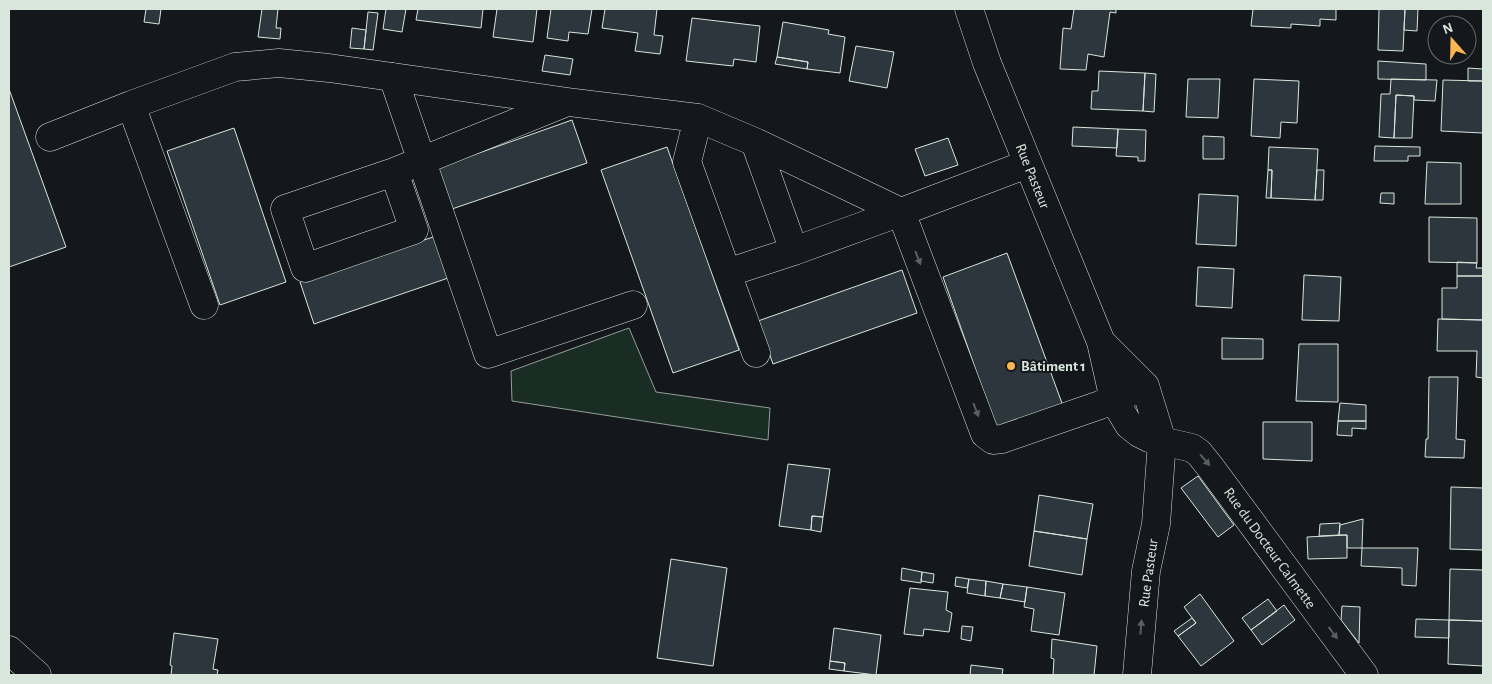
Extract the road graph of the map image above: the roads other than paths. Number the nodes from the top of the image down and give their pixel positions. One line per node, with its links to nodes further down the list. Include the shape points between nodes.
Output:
1 (969, 9): 9 (street, Rue Pasteur)
2 (393, 77): 3 (street); 4 (street, via 279,63 235,67); 8 (street)
3 (568, 102): 5 (street); 8 (street)
4 (131, 105): 6 (street); 14 (street)
5 (698, 118): 7 (street); 13 (street, via 687,162)
6 (50, 137)
7 (755, 142): 11 (street); 12 (street)
8 (423, 161): 10 (street); 15 (street, via 488,354)
9 (1028, 164): 11 (street); 16 (street, Rue Pasteur)
10 (394, 172): 10 (street, via 285,209 305,268 414,230)
11 (901, 212): 12 (street); 19 (street, one-way to 19, via 985,434 993,440 1002,439)
12 (794, 251): 13 (street)
13 (727, 273): 17 (street)
14 (204, 305)
15 (634, 305)
16 (1100, 342): 18 (street, Rue Pasteur); 19 (street, Rue Pasteur)
17 (756, 353)
18 (1145, 386): 19 (street); 20 (street, Rue Pasteur)
19 (1114, 400): 20 (street, Rue Pasteur, via 1129,425 1149,438)
20 (1162, 441): 23 (street, Rue Pasteur, one-way to 20, via 1146,571 1156,524); 24 (street, Rue du Docteur Calmette, one-way to 24, via 1192,448 1212,468)
21 (9, 650): 22 (street)
22 (37, 675)
23 (1136, 675)
24 (1364, 675)

